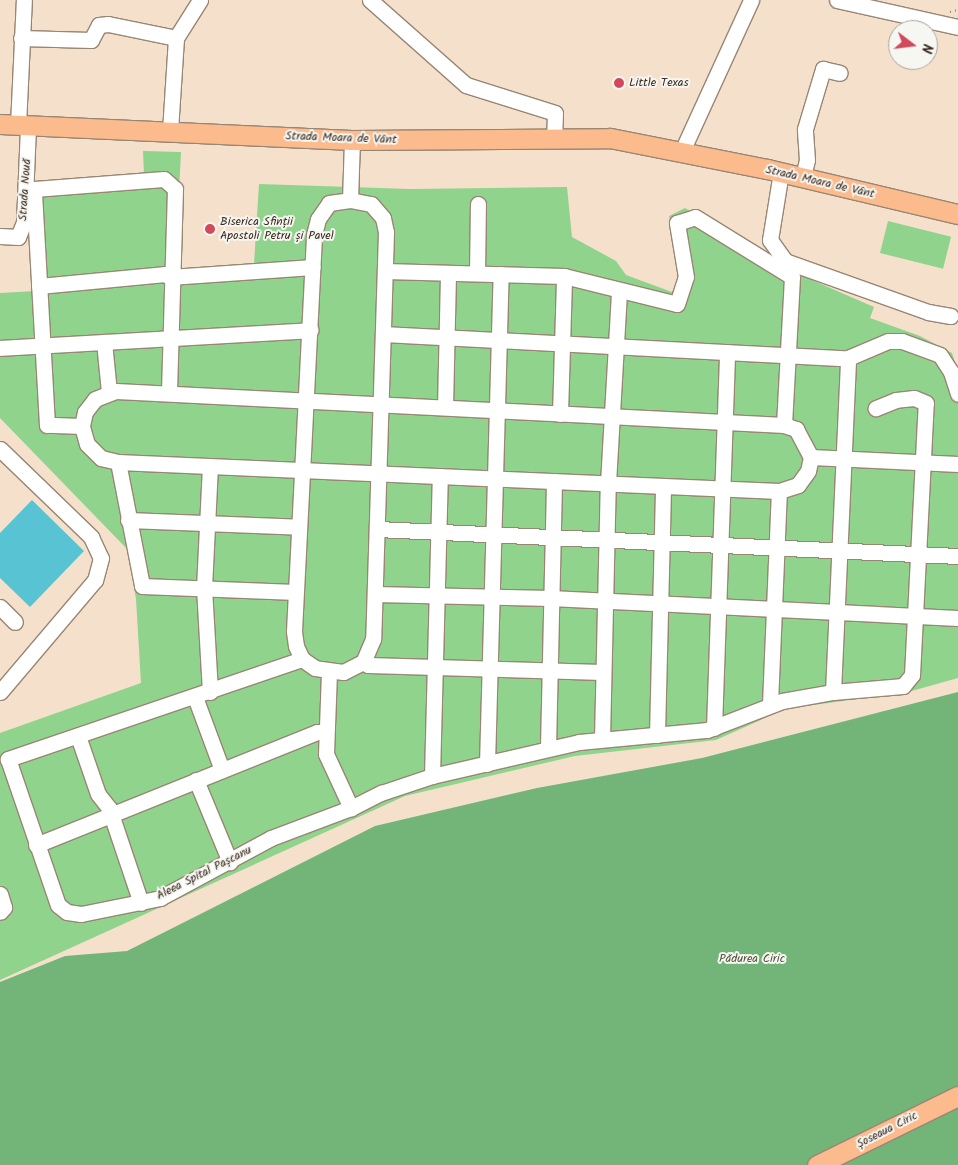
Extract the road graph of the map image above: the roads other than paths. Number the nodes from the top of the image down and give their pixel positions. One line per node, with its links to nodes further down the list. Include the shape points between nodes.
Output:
1 (24, 0): 7 (street)
2 (200, 0): 8 (street)
3 (370, 0): 12 (street, via 466,85 555,113)
4 (751, 0): 14 (street)
5 (837, 0): 6 (street)
6 (958, 26)
7 (20, 38): 8 (street, via 91,40 99,25 108,24); 10 (street)
8 (176, 38): 11 (street)
9 (840, 73): 16 (street, via 823,69 805,129 807,160)
10 (15, 125): 11 (main road, Strada Moara de Vânt); 20 (street, Strada Nouă, via 24,222 18,237)
11 (170, 132): 13 (main road, Strada Moara de Vânt)
12 (554, 138): 13 (main road, Strada Moara de Vânt); 14 (main road, Strada Moara de Vânt, via 610,138)
13 (352, 140): 17 (street)
14 (682, 151): 15 (main road, Strada Moara de Vânt)
15 (781, 172): 16 (main road, Strada Moara de Vânt); 30 (street, via 770,240 785,261 928,312)
16 (803, 177): 19 (main road, Strada Moara de Vânt)
17 (350, 200): 21 (street, via 329,203 318,219); 22 (street, via 371,204 383,218)
18 (478, 204): 24 (street)
19 (958, 214)
20 (0, 236)
21 (313, 267): 27 (street); 31 (street)
22 (385, 271): 23 (street); 32 (street)
23 (448, 273): 24 (street); 33 (street)
24 (477, 274): 25 (street)
25 (501, 274): 26 (street); 35 (street)
26 (564, 276): 29 (street); 37 (street)
27 (170, 277): 28 (street, via 165,274); 28 (street, via 175,189 164,179 34,190); 34 (street)
28 (39, 286): 38 (street)
29 (619, 290): 39 (street); 42 (street, via 677,304 686,277 677,223 695,217 792,277)
30 (951, 316)
31 (310, 330): 34 (street); 47 (street)
32 (383, 334): 33 (street); 48 (street)
33 (446, 337): 35 (street); 49 (street)
34 (169, 338): 36 (street); 45 (street)
35 (500, 340): 37 (street); 51 (street)
36 (104, 342): 38 (street); 44 (street)
37 (562, 343): 39 (street); 52 (street)
38 (43, 346): 40 (street); 56 (street, via 47,425)
39 (617, 346): 41 (street); 53 (street, via 615,410)
40 (0, 348)
41 (727, 352): 42 (street); 54 (street)
42 (788, 355): 43 (street); 55 (street)
43 (848, 358): 46 (street, via 888,341 902,341 940,354 951,372); 59 (street)
44 (109, 392): 45 (street); 56 (street, via 95,399 85,412)
45 (168, 393): 47 (street)
46 (958, 394)
47 (306, 399): 48 (street); 64 (street)
48 (381, 403): 49 (street); 65 (street)
49 (445, 407): 51 (street)
50 (876, 408): 61 (street, Aleea Spital Pașcanu, via 896,400 914,398 926,403)
51 (498, 410): 52 (street); 67 (street)
52 (560, 414): 53 (street)
53 (611, 417): 54 (street); 69 (street)
54 (725, 422): 55 (street); 71 (street)
55 (784, 425): 58 (street, via 796,429)
56 (82, 426): 60 (street, via 87,444 101,458)
57 (0, 449): 109 (street, via 91,537 101,558 95,580)
58 (811, 457): 59 (street); 72 (street, via 808,471 798,485)
59 (844, 459): 61 (street); 84 (street)
60 (118, 462): 63 (street); 73 (street)
61 (923, 463): 62 (street); 85 (street, Aleea Spital Pașcanu)
62 (958, 464)
63 (210, 466): 64 (street); 74 (street)
64 (302, 469): 65 (street); 75 (street)
65 (378, 473): 66 (street); 76 (street)
66 (440, 476): 67 (street); 77 (street)
67 (494, 478): 68 (street); 78 (street)
68 (554, 481): 69 (street); 79 (street)
69 (608, 483): 70 (street); 80 (street)
70 (663, 486): 71 (street); 81 (street)
71 (722, 488): 72 (street); 82 (street)
72 (779, 491): 83 (street)
73 (128, 520): 74 (street); 87 (street, via 142,586)
74 (206, 523): 75 (street); 87 (street)
75 (299, 527): 88 (street)
76 (377, 530): 77 (street); 89 (street)
77 (438, 532): 78 (street); 90 (street)
78 (492, 534): 79 (street); 91 (street)
79 (552, 536): 80 (street); 92 (street)
80 (607, 539): 81 (street); 93 (street)
81 (662, 540): 82 (street); 94 (street)
82 (719, 544): 83 (street); 95 (street)
83 (777, 547): 84 (street); 97 (street)
84 (840, 550): 85 (street); 98 (street)
85 (918, 554): 86 (street); 99 (street, Aleea Spital Pașcanu)
86 (958, 556)
87 (204, 588): 88 (street); 110 (street)
88 (296, 592): 102 (street, via 294,631)
89 (375, 594): 90 (street); 103 (street, via 374,638)
90 (436, 595): 91 (street); 104 (street)
91 (490, 596): 92 (street); 105 (street)
92 (550, 598): 93 (street); 106 (street)
93 (605, 601): 94 (street); 108 (street)
94 (659, 603): 95 (street); 116 (street)
95 (718, 606): 97 (street); 114 (street)
96 (0, 607): 101 (street)
97 (774, 609): 98 (street); 113 (street)
98 (837, 612): 99 (street); 111 (street)
99 (915, 616): 100 (street); 111 (street, Aleea Spital Pașcanu, via 910,680 903,686)
100 (958, 618)
101 (15, 622)
102 (302, 659): 107 (street); 110 (street, Aleea Spital Pașcanu)
103 (363, 662): 104 (street, via 368,665); 107 (street, via 343,672)
104 (435, 668): 105 (street); 123 (street)
105 (488, 669): 106 (street); 121 (street)
106 (548, 670): 108 (street); 119 (street)
107 (329, 672): 115 (street)
108 (603, 672): 118 (street)
109 (0, 692)
110 (210, 692): 112 (street, Aleea Spital Pașcanu)
111 (833, 692): 113 (street, Aleea Spital Pașcanu)
112 (195, 697): 117 (street, Aleea Spital Pașcanu); 122 (street)
113 (770, 704): 114 (street, Aleea Spital Pașcanu)
114 (714, 728): 116 (street, Aleea Spital Pașcanu)
115 (325, 732): 122 (street, via 317,732); 125 (street, via 326,754)
116 (657, 735): 118 (street, Aleea Spital Pașcanu)
117 (78, 736): 120 (street, Aleea Spital Pașcanu); 126 (street, via 98,794)
118 (602, 739): 119 (street, Aleea Spital Pașcanu)
119 (548, 747): 121 (street, Aleea Spital Pașcanu)
120 (4, 760): 127 (street, Aleea Spital Pașcanu)
121 (487, 764): 123 (street, Aleea Spital Pașcanu)
122 (222, 770): 124 (street)
123 (432, 776): 125 (street, Aleea Spital Pașcanu, via 382,792)
124 (196, 780): 126 (street); 128 (street)
125 (351, 808): 128 (street, Aleea Spital Pașcanu, via 270,838)
126 (110, 815): 127 (street); 130 (street)
127 (36, 845): 130 (street, Aleea Spital Pașcanu, via 58,905 67,912 81,914)
128 (230, 862): 130 (street, Aleea Spital Pașcanu, via 160,898)
129 (0, 894): 131 (street, via 4,907)
130 (141, 903)
131 (0, 912)
132 (958, 1096): 133 (main road, Șoseaua Ciric)
133 (817, 1165)

